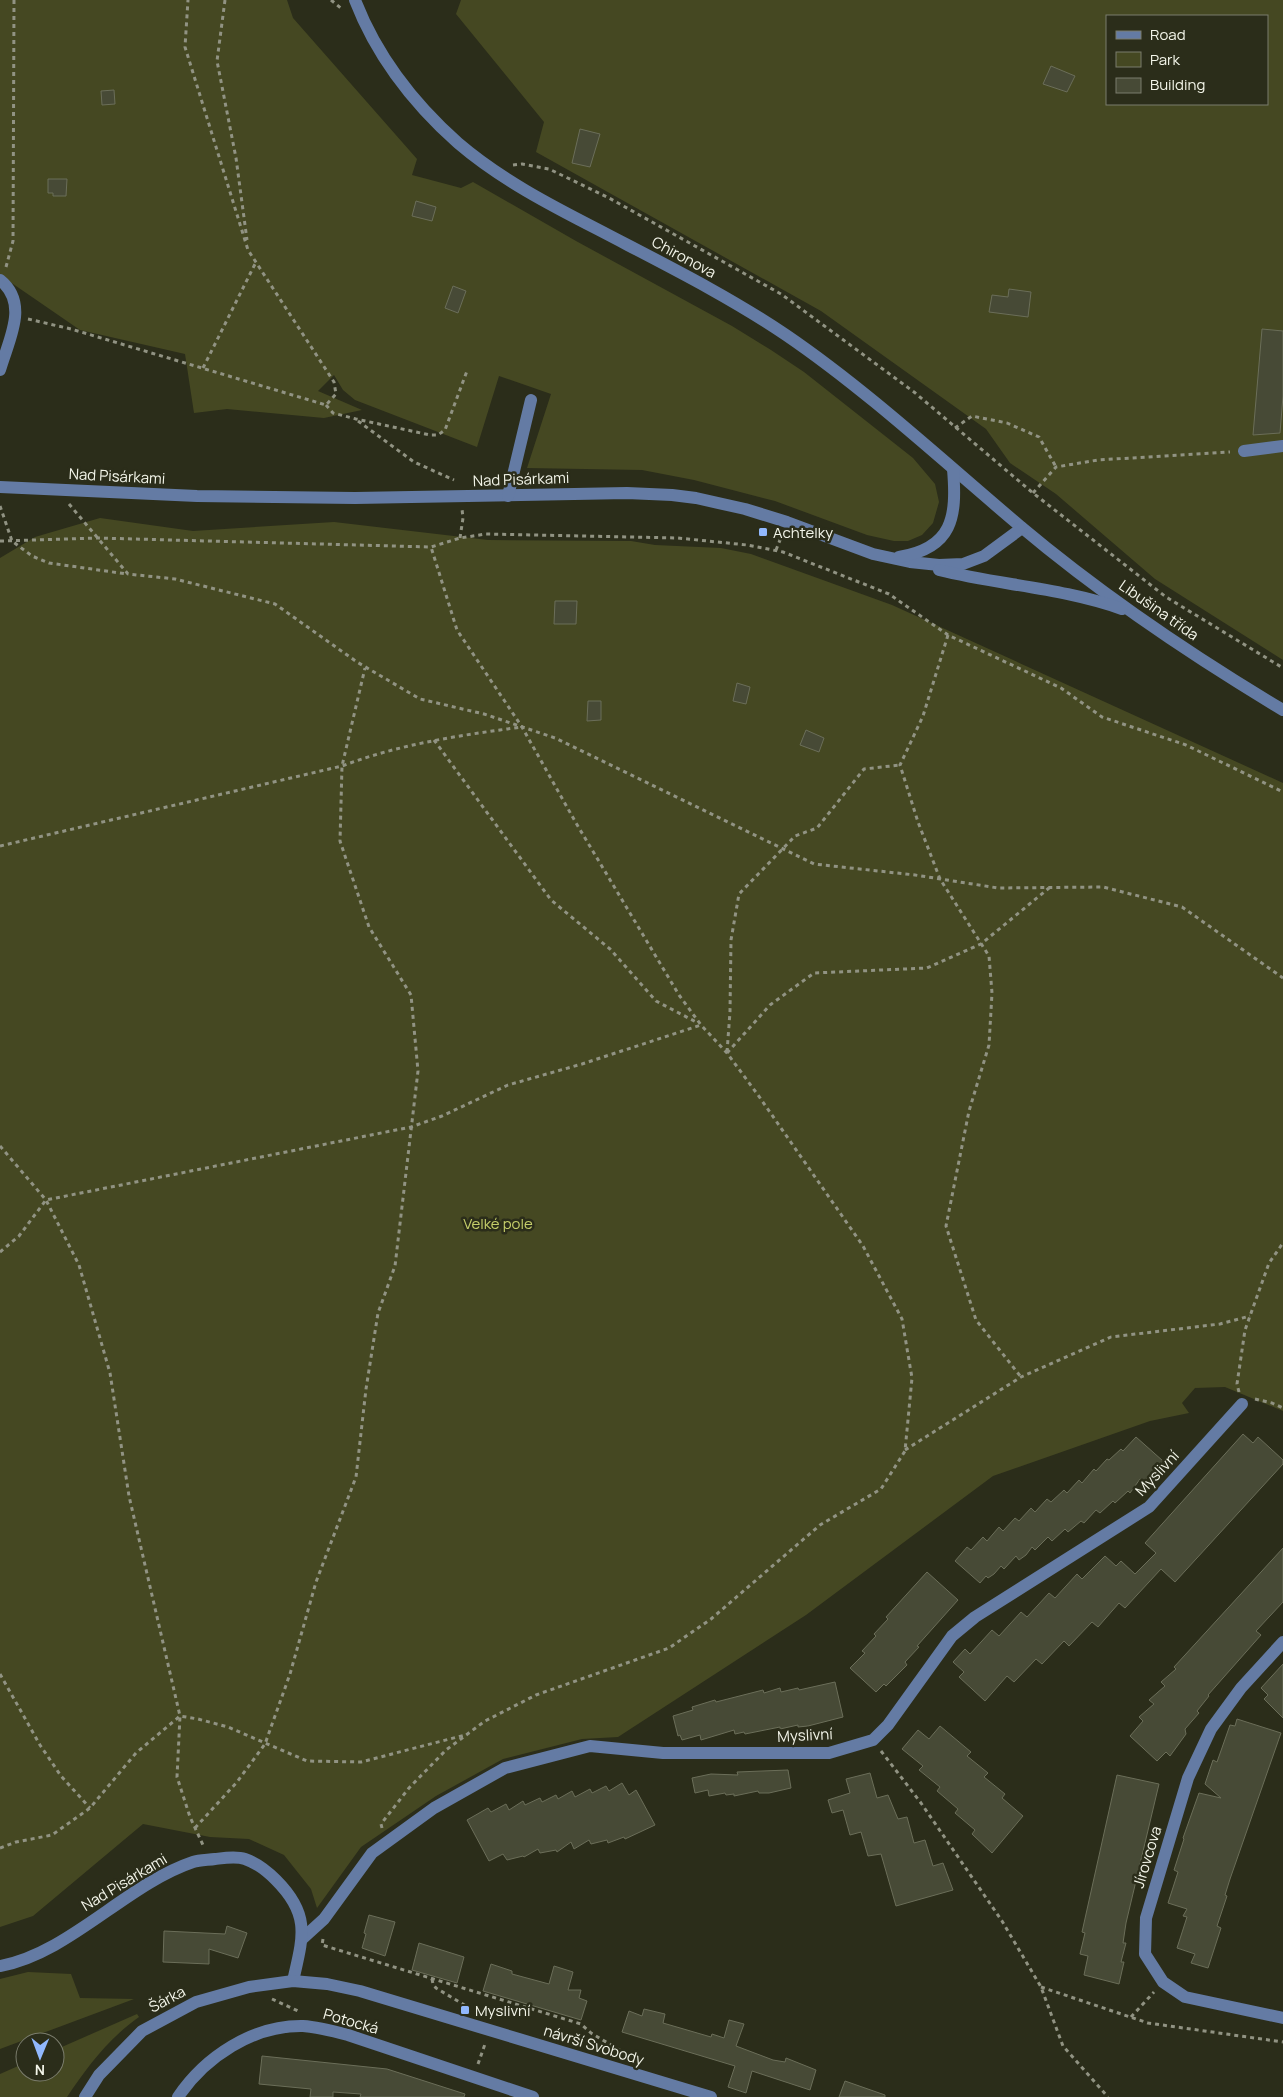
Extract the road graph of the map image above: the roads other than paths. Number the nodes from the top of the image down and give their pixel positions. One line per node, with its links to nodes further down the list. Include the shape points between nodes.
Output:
1 (355, 0): 7 (street, Chironova, via 380,54 408,92 458,143 497,173 549,204 718,294 785,335 850,383)
2 (2, 281): 3 (street, via 14,299 17,316)
3 (0, 370)
4 (531, 400): 9 (street)
5 (1283, 446): 6 (street)
6 (1244, 451)
7 (953, 469): 10 (street, Chironova); 11 (street, via 954,510 945,534 926,549)
8 (0, 487): 9 (street, Nad Pisárkami, via 197,496)
9 (508, 496): 11 (street, Nad Pisárkami, via 627,493 696,498 771,517)
10 (1022, 528): 11 (street, Nad Pisárkami, via 989,553 962,564 939,565); 12 (street, Libušina třída)
11 (891, 558): 12 (street, via 982,580 1089,598)
12 (1136, 615): 13 (street, Libušina třída, via 1210,666)
13 (1283, 710)
14 (1242, 1404): 16 (street, Myslivní, via 1149,1507 975,1617 952,1636 888,1725 873,1740 829,1753 663,1753 590,1746 505,1768 434,1808 372,1853 324,1919)
15 (1283, 1642): 19 (street, Jírovcova, via 1241,1688 1211,1729 1188,1778 1146,1918 1145,1954 1163,1982 1185,1997)
16 (302, 1939): 17 (street, Nad Pisárkami, via 300,1913 291,1895 266,1870 244,1859 223,1858 194,1861 164,1874 63,1939 36,1954); 18 (street, Nad Pisárkami)
17 (0, 1966)
18 (293, 1981): 20 (street, Šárka, via 249,1986 196,2002 142,2031 99,2075); 23 (street, návrší Svobody, via 360,1991)
19 (1283, 2018)
20 (86, 2097)
21 (178, 2097): 22 (street, Potocká, via 188,2082 234,2044 257,2034 302,2026 348,2035)
22 (532, 2097)
23 (711, 2097)

